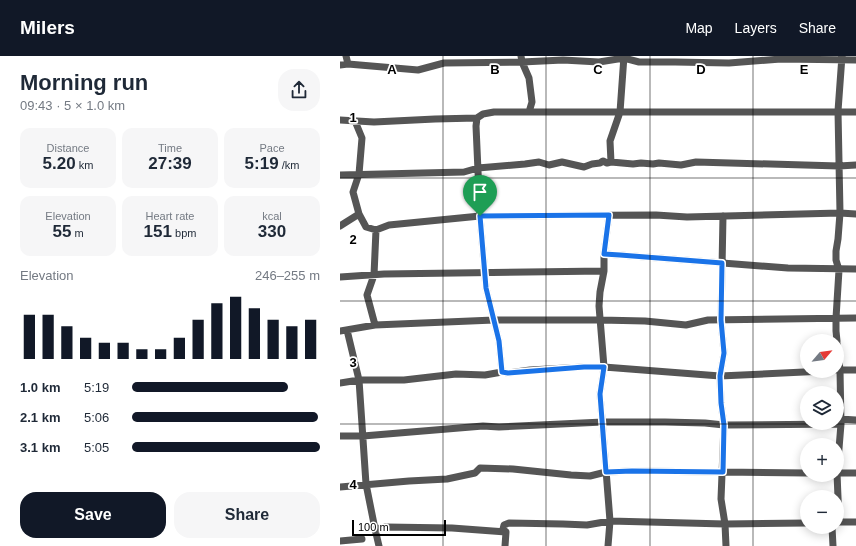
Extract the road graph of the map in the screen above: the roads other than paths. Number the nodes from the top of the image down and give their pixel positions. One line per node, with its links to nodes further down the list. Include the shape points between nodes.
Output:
1 (346, 56): 6 (street)
2 (624, 57): 3 (street, via 638,62 729,63); 4 (street, via 599,62); 9 (street)
3 (841, 58): 5 (street); 7 (street)
4 (521, 59): 6 (street, via 444,63 418,70); 8 (street, via 529,78 532,102)
5 (856, 60)
6 (344, 65)
7 (838, 111): 9 (street); 10 (street); 16 (street)
8 (529, 112): 9 (street); 11 (street, via 494,112)
9 (620, 112): 14 (street, via 610,141)
10 (856, 112)
11 (477, 118): 13 (street); 17 (street)
12 (340, 120): 13 (street)
13 (355, 121): 18 (street, via 362,138)
14 (611, 162): 16 (street); 17 (street, via 603,161 584,167 562,162 548,165 539,162)
15 (856, 165): 16 (street)
16 (840, 166): 20 (street)
17 (478, 168): 18 (street, via 464,172); 24 (street)
18 (359, 174): 19 (street); 21 (street, via 353,192)
19 (340, 175)
20 (840, 213): 22 (street); 25 (street); 32 (street, via 836,260)
21 (359, 214): 26 (street); 27 (street, via 366,227)
22 (856, 214)
23 (609, 215): 24 (street); 25 (street); 28 (street)
24 (480, 216): 27 (street, via 389,225); 33 (street)
25 (723, 216): 29 (street)
26 (340, 226)
27 (376, 230): 34 (street)
28 (604, 254): 29 (street); 31 (street)
29 (722, 263): 32 (street); 40 (street)
30 (856, 269): 32 (street)
31 (604, 270): 33 (street); 39 (street, via 600,292)
32 (840, 270): 36 (street)
33 (485, 272): 34 (street); 38 (street)
34 (374, 275): 35 (street); 41 (street, via 367,295)
35 (340, 277)
36 (836, 318): 37 (street); 40 (street); 43 (street)
37 (856, 318)
38 (494, 320): 39 (street); 41 (street); 47 (street)
39 (600, 320): 40 (street, via 686,325); 44 (street)
40 (721, 320): 49 (street, via 724,353)
41 (375, 325): 42 (street)
42 (344, 330): 50 (street)
43 (836, 334)
44 (604, 367): 47 (street); 49 (street); 54 (street, via 600,394)
45 (844, 370): 46 (street)
46 (856, 370)
47 (502, 372): 50 (street, via 404,380)
48 (800, 372): 49 (street)
49 (720, 376): 56 (street)
50 (359, 380): 51 (street); 58 (street)
51 (340, 383)
52 (856, 420): 53 (street)
53 (844, 421)
54 (603, 422): 56 (street); 58 (street, via 483,426); 59 (street)
55 (800, 422): 56 (street)
56 (724, 425): 60 (street)
57 (340, 436): 58 (street)
58 (363, 436): 64 (street)
59 (606, 472): 60 (street); 64 (street, via 590,476 480,468 475,473 447,479); 66 (street)
60 (723, 472): 61 (street); 70 (street)
61 (800, 473)
62 (844, 473): 63 (street)
63 (856, 473)
64 (366, 484): 65 (street); 71 (street)
65 (340, 487)
66 (610, 521): 70 (street); 72 (street, via 587,525 509,524 504,525 503,530); 78 (street)
67 (844, 522): 68 (street)
68 (856, 522)
69 (800, 523): 70 (street)
70 (725, 524): 79 (street)
71 (376, 529): 72 (street, via 439,527); 76 (street)
72 (506, 532): 77 (street)
73 (832, 534): 80 (street)
74 (362, 539): 75 (street)
75 (340, 541)
76 (378, 546)
77 (505, 546)
78 (608, 546)
79 (726, 546)
80 (833, 546)

